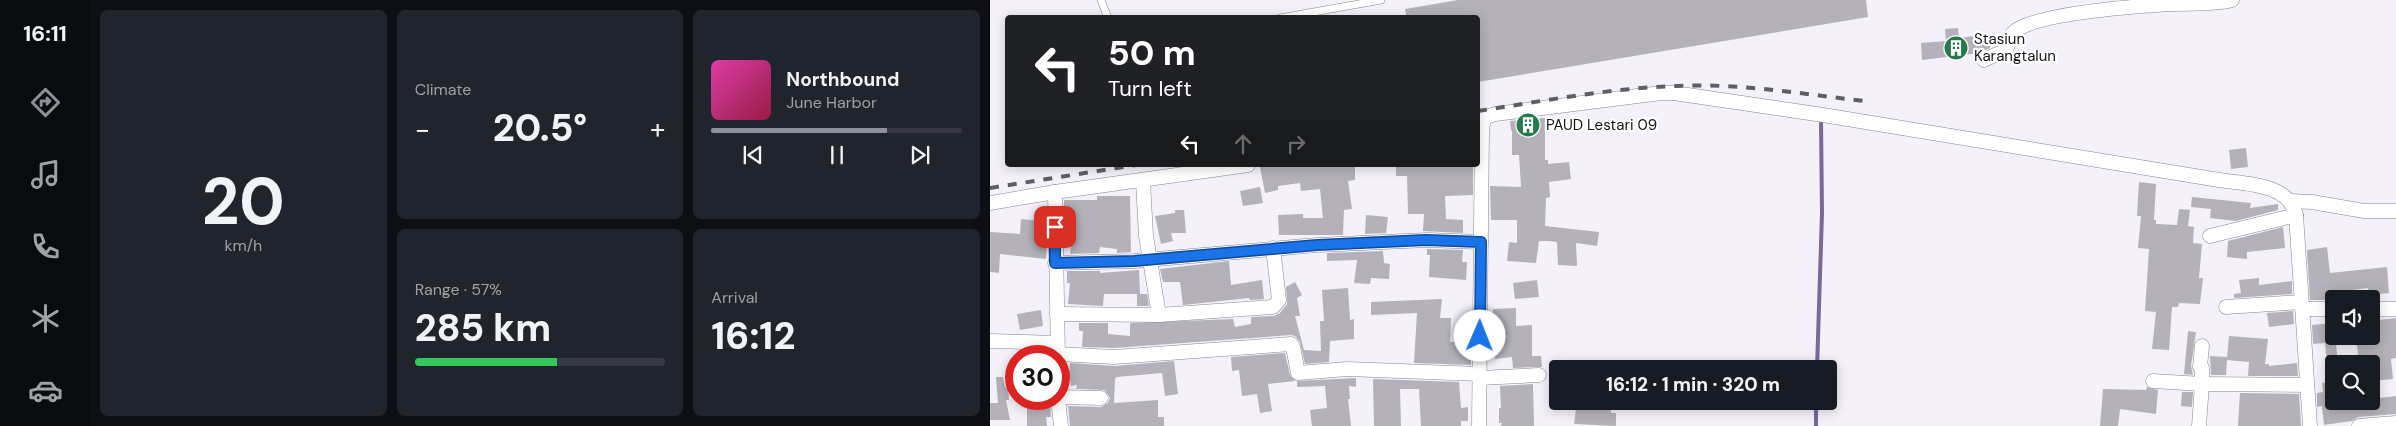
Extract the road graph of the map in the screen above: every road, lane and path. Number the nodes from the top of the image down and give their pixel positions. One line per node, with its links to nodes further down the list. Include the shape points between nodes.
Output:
1 (1101, 0): 4 (lane)
2 (1381, 0): 5 (lane)
3 (2232, 0): 6 (street, via 2127,8 2037,22 2015,31 2006,50)
4 (1107, 15)
5 (1297, 15)
6 (1984, 60)
7 (1480, 130): 11 (street, via 1484,118 1495,114 1661,92 1674,93 2265,188); 16 (street)
8 (1234, 167): 9 (street)
9 (1143, 180): 10 (street); 18 (street)
10 (1055, 192): 12 (street); 19 (street)
11 (2291, 201): 13 (street, via 2364,212); 14 (street)
12 (990, 203)
13 (2396, 211)
14 (2296, 214): 15 (street); 20 (street)
15 (2210, 236)
16 (1481, 242): 17 (street, via 1426,240); 33 (street)
17 (1273, 248): 18 (street); 26 (street, via 1279,300 1275,306)
18 (1150, 258): 19 (street); 26 (street)
19 (1055, 263): 25 (street)
20 (2301, 305): 21 (street); 22 (street); 36 (street)
21 (2226, 307)
22 (2325, 308)
23 (2380, 309): 24 (street)
24 (2396, 309)
25 (1057, 314): 26 (street); 29 (street)
26 (1159, 315)
27 (990, 340): 28 (street)
28 (1020, 345)
29 (1057, 345)
30 (2202, 346): 35 (street)
31 (1070, 352): 33 (street, via 1114,357 1290,344 1298,373 1347,369)
32 (1539, 375): 33 (street)
33 (1480, 376): 42 (street)
34 (2153, 382): 35 (street)
35 (2202, 384): 36 (street); 43 (street)
36 (2307, 384): 44 (street)
37 (1070, 398): 38 (street)
38 (1101, 398)
39 (1060, 410): 41 (street)
40 (2396, 423): 45 (street)
41 (1061, 426)
42 (1479, 426)
43 (2200, 426)
44 (2310, 426)
45 (2359, 426)

